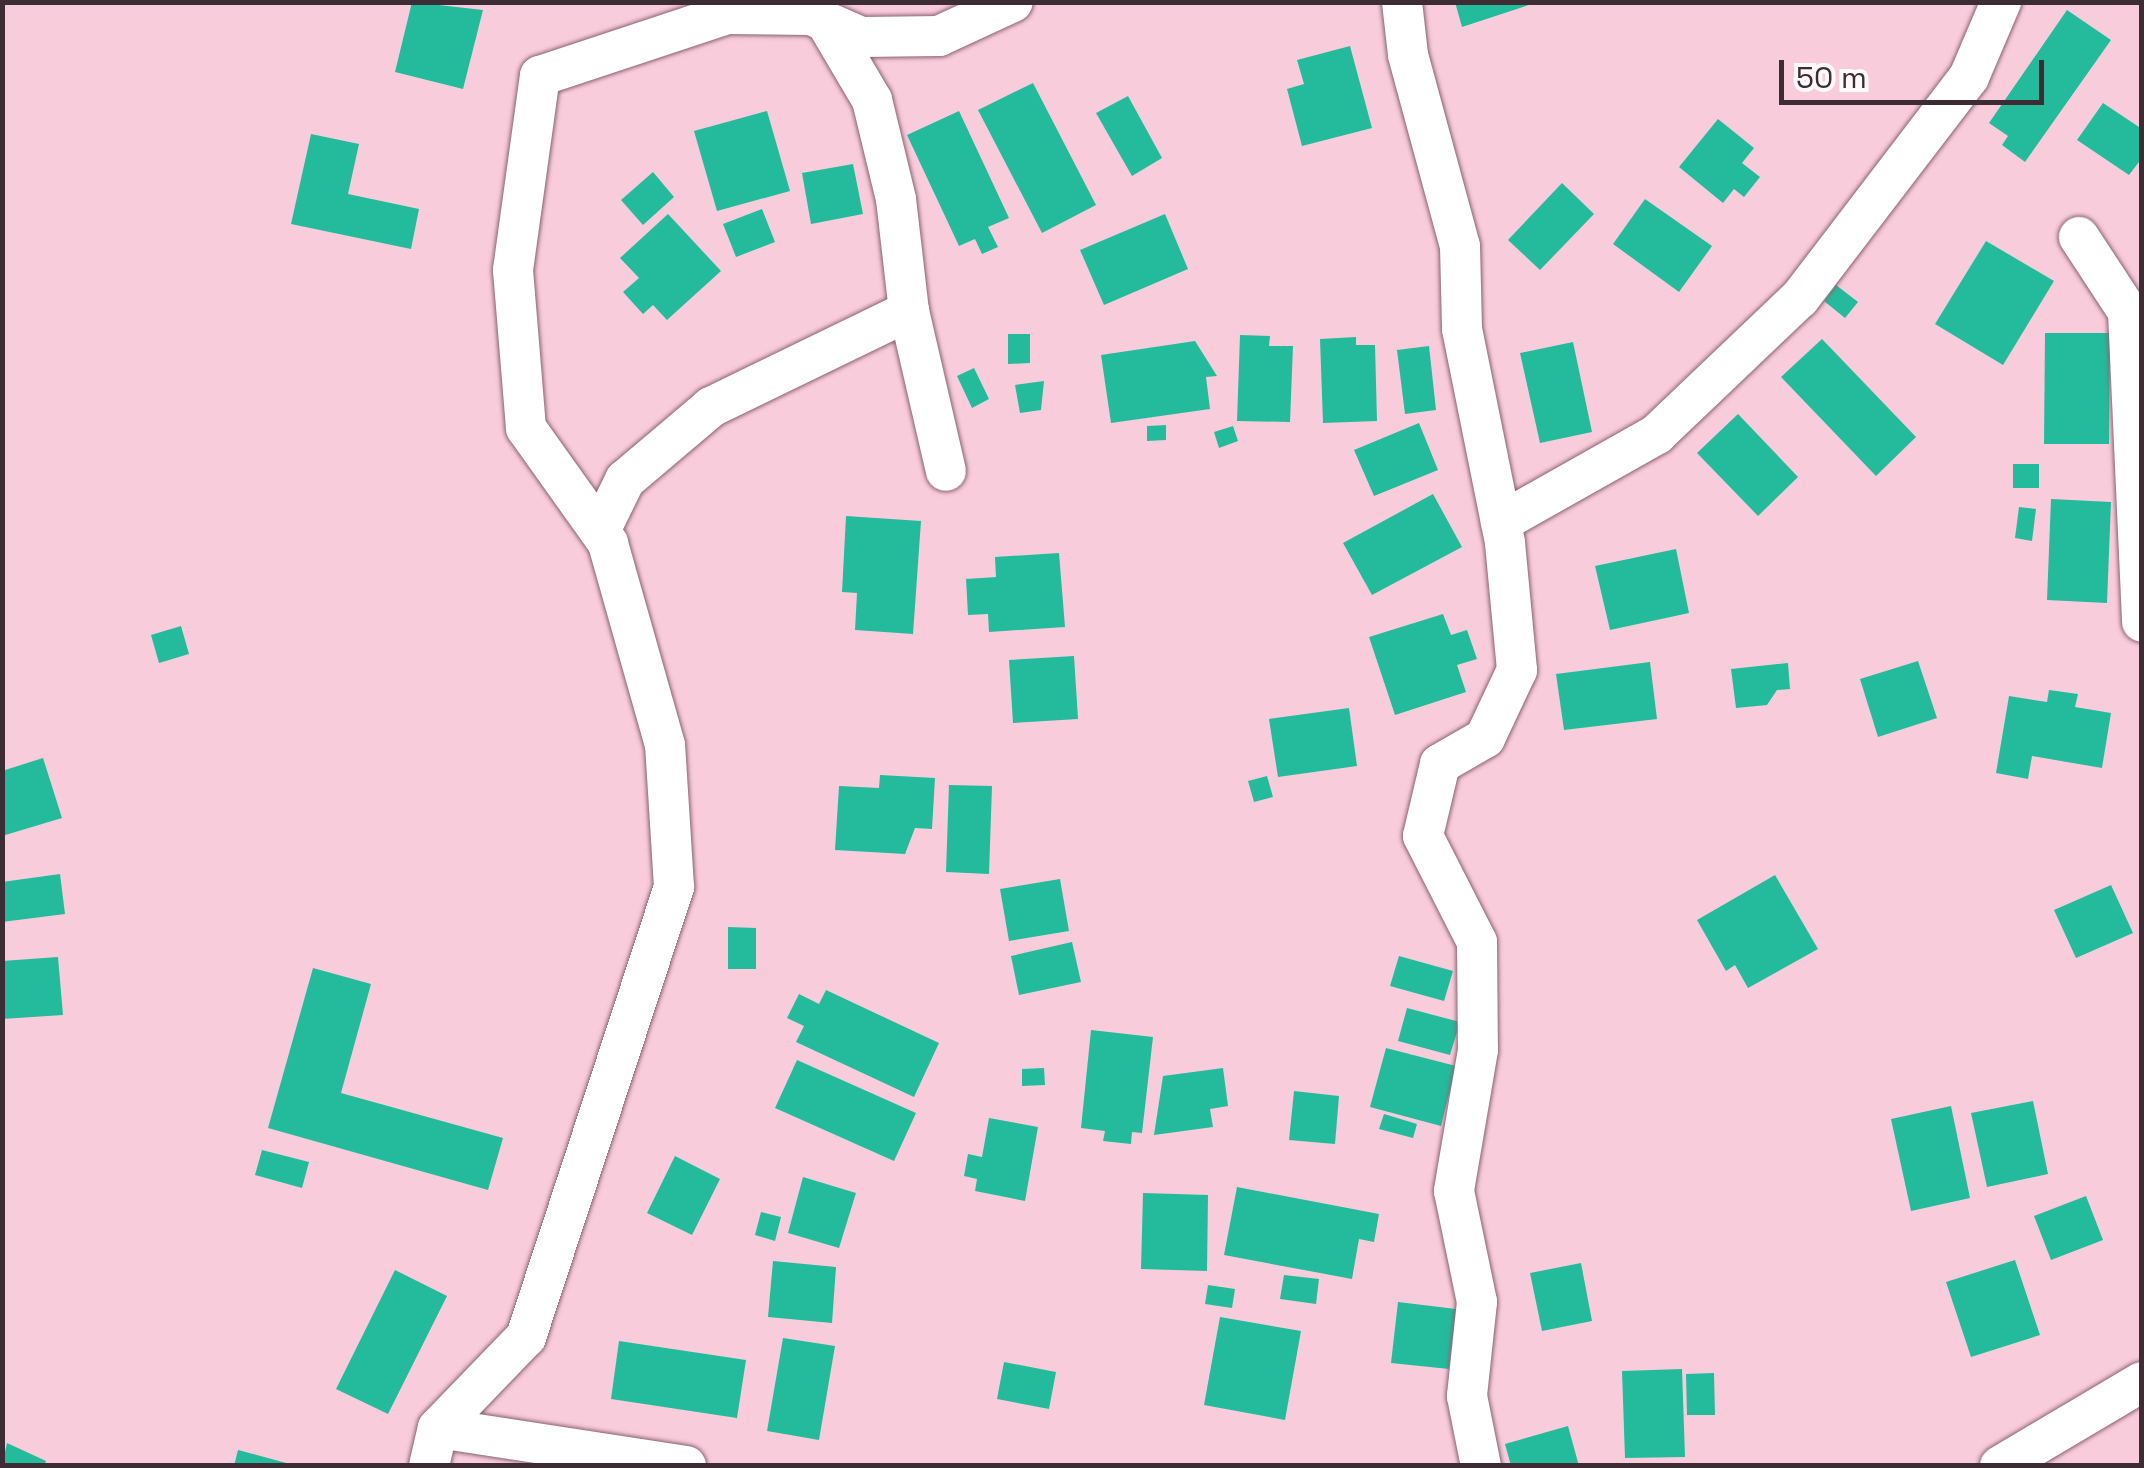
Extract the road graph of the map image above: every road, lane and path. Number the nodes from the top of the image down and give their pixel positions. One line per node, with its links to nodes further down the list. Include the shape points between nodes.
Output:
1 (1013, 2): 4 (street, via 939,36 861,37)
2 (1402, 2): 8 (street, via 1408,56 1460,246 1462,329)
3 (2001, 2): 8 (street, via 1969,78 1800,298 1657,434)
4 (816, 13): 6 (street, via 872,100 896,199); 9 (street, via 728,14 540,76 513,270 526,428)
5 (2079, 237): 10 (street, via 2128,312)
6 (909, 311): 7 (street); 9 (street, via 711,408 625,480)
7 (946, 471)
8 (1500, 522): 14 (street, via 1517,670 1486,738 1440,764 1424,836 1477,942 1478,1050 1454,1191 1477,1302 1467,1396)
9 (600, 531): 12 (street, via 666,746 674,887 526,1337)
10 (2142, 622)
11 (2142, 1382): 15 (street)
12 (434, 1447): 13 (street)
13 (686, 1466)
14 (1481, 1466)
15 (2000, 1466)

